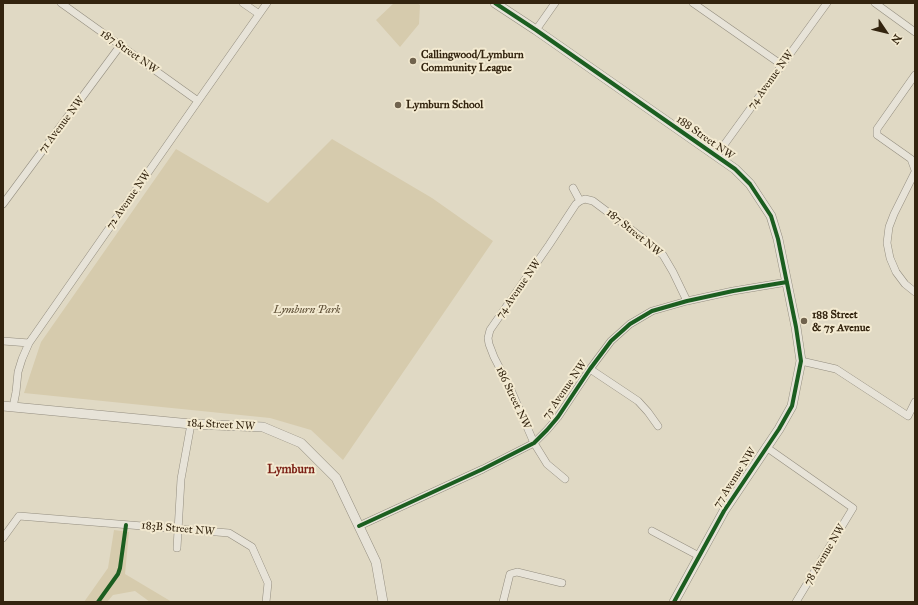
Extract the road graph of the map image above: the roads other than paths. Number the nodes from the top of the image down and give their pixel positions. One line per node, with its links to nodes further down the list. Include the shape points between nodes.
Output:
1 (61, 3): 12 (street, 187 Street NW)
2 (243, 3): 9 (street)
3 (267, 3): 9 (street, 72 Avenue NW)
4 (495, 3): 10 (street, 188 Street NW)
5 (555, 3): 10 (street)
6 (693, 3): 13 (street)
7 (826, 3): 13 (street, 74 Avenue NW)
8 (875, 3): 11 (street)
9 (259, 14): 15 (street, 72 Avenue NW)
10 (536, 30): 16 (street, 188 Street NW)
11 (915, 32)
12 (120, 46): 15 (street, 187 Street NW); 19 (street, 71 Avenue NW)
13 (782, 65): 16 (street, 74 Avenue NW)
14 (915, 75): 17 (street, via 877,129 877,135 910,159)
15 (198, 101): 26 (street, 72 Avenue NW)
16 (716, 156): 21 (street, 188 Street NW, via 750,184 771,216)
17 (915, 171): 22 (street, via 894,214 887,243 896,272)
18 (573, 188): 20 (street)
19 (4, 201)
20 (580, 201): 23 (street, 187 Street NW, via 593,201 663,255); 24 (street, 74 Avenue NW)
21 (787, 282): 23 (street, 75 Avenue NW); 27 (street, 188 Street NW)
22 (915, 292)
23 (687, 302): 28 (street, 75 Avenue NW, via 652,312 630,324 611,341)
24 (490, 330): 34 (street, 186 Street NW, via 488,338 494,357)
25 (3, 341): 26 (street)
26 (30, 343): 31 (street, 72 Avenue NW, via 18,372)
27 (801, 361): 29 (street, via 836,369 908,416); 35 (street, 77 Avenue NW, via 792,406)
28 (590, 369): 33 (street, via 638,401); 34 (street, 75 Avenue NW, via 558,417)
29 (915, 402)
30 (3, 406): 31 (street, 184 Street NW)
31 (13, 406): 32 (street, 184 Street NW)
32 (191, 424): 37 (street, 184 Street NW, via 263,427 301,443 336,478); 38 (street, via 181,479)
33 (658, 426)
34 (534, 443): 36 (street, 186 Street NW, via 547,464); 37 (street, 75 Avenue NW)
35 (766, 447): 42 (street, 77 Avenue NW, via 724,511); 48 (street, 78 Avenue NW, via 853,508)
36 (565, 479)
37 (359, 526): 45 (street, 184 Street NW, via 376,562)
38 (177, 529): 40 (street, 183B Street NW, via 19,516); 41 (street); 44 (street, 183B Street NW, via 228,533 252,547 268,583)
39 (652, 531): 42 (street)
40 (3, 538)
41 (177, 548)
42 (699, 556): 47 (street, 77 Avenue NW)
43 (562, 583): 46 (street, via 516,572 510,574)
44 (266, 602)
45 (383, 602)
46 (503, 602)
47 (674, 602)
48 (796, 602)

